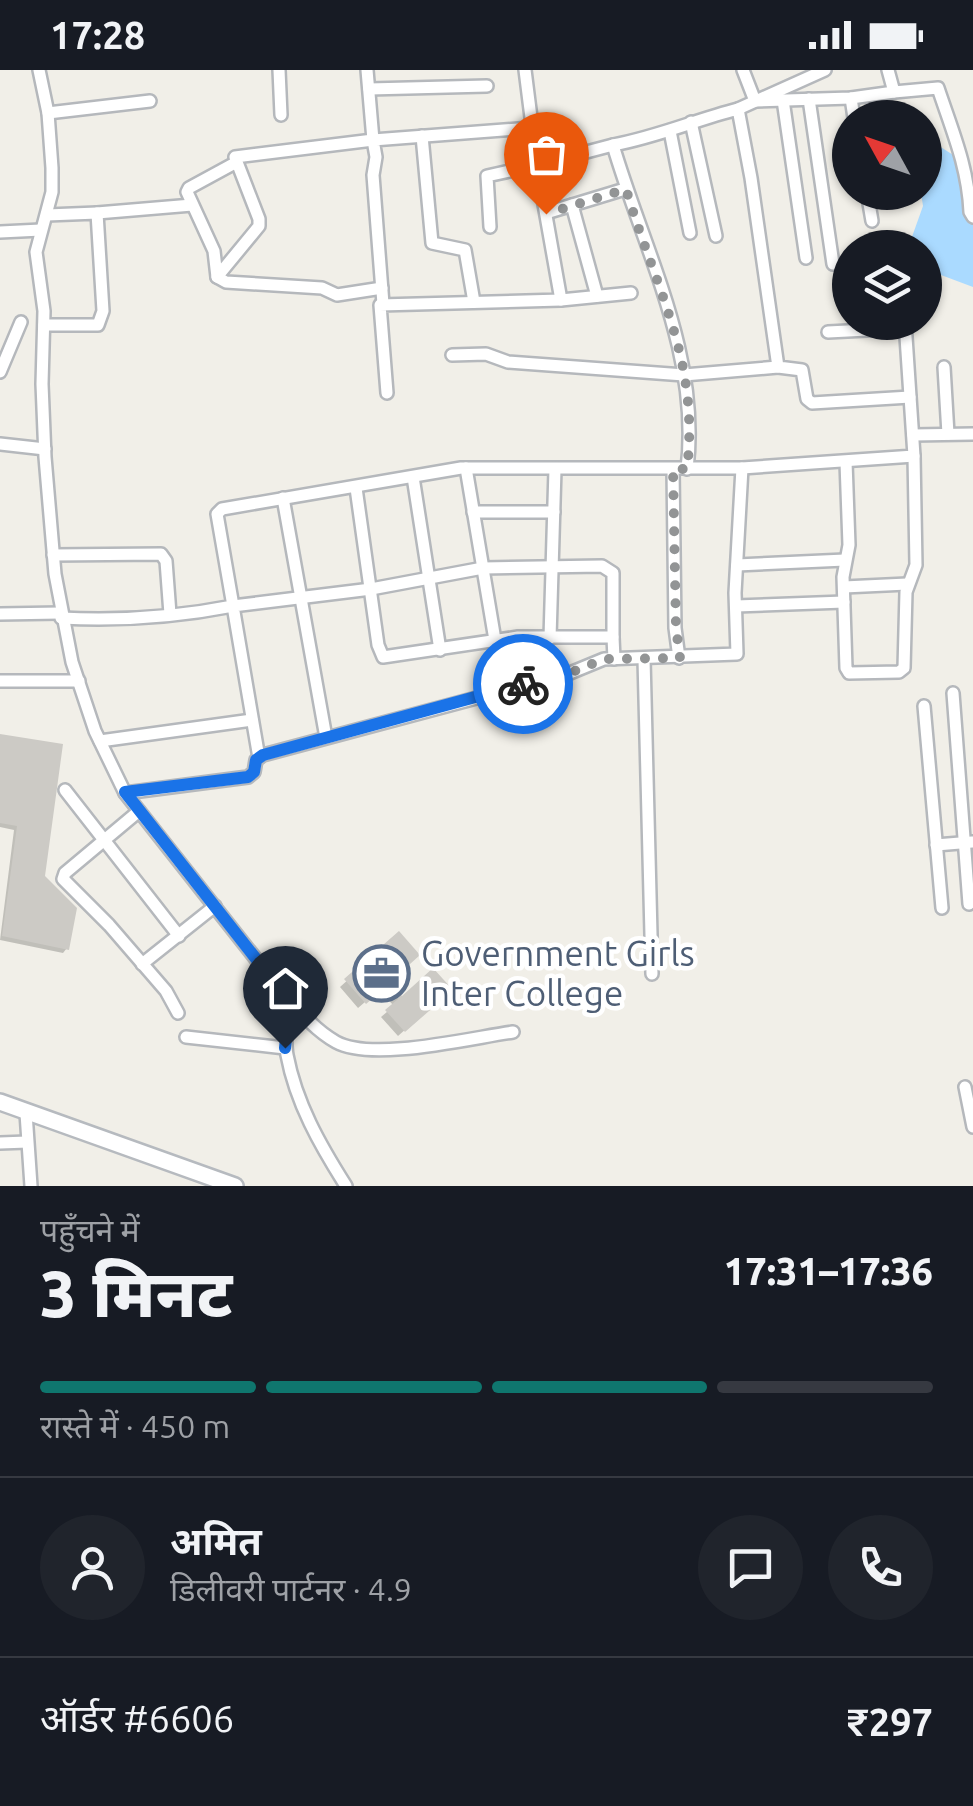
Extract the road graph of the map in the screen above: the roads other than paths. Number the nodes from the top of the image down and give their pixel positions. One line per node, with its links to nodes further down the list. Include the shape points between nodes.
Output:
1 (39, 70): 17 (street)
2 (279, 70): 18 (street)
3 (367, 70): 9 (street)
4 (525, 70): 20 (street)
5 (743, 70): 15 (street)
6 (826, 70): 15 (street)
7 (888, 70): 10 (street)
8 (488, 86): 9 (street)
9 (370, 89): 23 (street)
10 (894, 92): 11 (street); 34 (street, via 938,88 962,151)
11 (851, 98): 12 (street)
12 (809, 99): 14 (street); 41 (street)
13 (150, 100): 17 (street)
14 (784, 100): 15 (street); 42 (street)
15 (755, 101): 16 (street)
16 (738, 109): 19 (street); 56 (street)
17 (48, 113): 33 (street)
18 (280, 115)
19 (692, 122): 21 (street); 40 (street)
20 (531, 128): 22 (street); 26 (street)
21 (670, 131): 24 (street); 39 (street)
22 (422, 136): 23 (street); 48 (street, via 432,244 465,250)
23 (374, 140): 25 (street, via 239,155); 44 (street)
24 (614, 144): 26 (street); 27 (street)
25 (235, 163): 28 (street, via 189,188); 43 (street, via 259,226)
26 (537, 165): 32 (street); 36 (street, via 487,176)
27 (626, 189): 29 (street); 59 (street, via 680,342)
28 (192, 205): 31 (street); 43 (street, via 214,250)
29 (572, 205): 32 (street); 46 (street)
30 (870, 210): 35 (street)
31 (97, 214): 33 (street); 51 (street, via 101,323)
32 (546, 214): 47 (street)
33 (47, 215): 37 (street)
34 (973, 217)
35 (872, 221)
36 (490, 227)
37 (42, 230): 38 (street); 51 (street, via 36,252)
38 (0, 232)
39 (690, 233)
40 (716, 236)
41 (832, 257)
42 (806, 258)
43 (217, 277): 44 (street, via 333,294)
44 (382, 288): 49 (street)
45 (631, 293): 46 (street)
46 (597, 296): 47 (street)
47 (561, 300): 48 (street)
48 (474, 302): 49 (street)
49 (383, 304): 60 (street, via 378,314)
50 (21, 322): 58 (street)
51 (44, 325): 66 (street)
52 (828, 332): 53 (street)
53 (832, 332)
54 (907, 340): 61 (street)
55 (452, 356): 59 (street)
56 (778, 367): 59 (street); 61 (street, via 802,370 806,400 812,402)
57 (944, 368): 62 (street)
58 (0, 372)
59 (684, 375): 73 (street)
60 (387, 394)
61 (910, 397): 64 (street)
62 (948, 434): 63 (street); 64 (street)
63 (973, 434)
64 (912, 435): 67 (street)
65 (0, 444): 66 (street)
66 (45, 449): 79 (street)
67 (914, 456): 68 (street); 85 (street, via 916,565)
68 (846, 462): 70 (street); 80 (street)
69 (466, 468): 71 (street); 74 (street); 77 (street)
70 (742, 468): 73 (street); 81 (street)
71 (555, 469): 72 (street); 78 (street)
72 (673, 469): 73 (street); 100 (street)
73 (687, 469)
74 (414, 477): 75 (street); 84 (street)
75 (356, 488): 76 (street); 87 (street)
76 (283, 498): 88 (street); 90 (street, via 219,511)
77 (474, 512): 78 (street); 83 (street)
78 (554, 512): 82 (street)
79 (53, 555): 93 (street, via 160,554); 94 (street)
80 (845, 560): 81 (street); 86 (street)
81 (737, 565): 91 (street)
82 (553, 567): 83 (street); 95 (street, via 602,566 613,572); 96 (street)
83 (483, 568): 84 (street); 97 (street)
84 (430, 578): 87 (street); 98 (street)
85 (907, 584): 86 (street); 89 (street, via 899,672 847,672)
86 (844, 587): 89 (street)
87 (371, 589): 88 (street); 98 (street, via 380,654)
88 (303, 597): 90 (street); 107 (street)
89 (844, 602): 91 (street)
90 (233, 606): 93 (street); 106 (street)
91 (736, 606): 100 (street, via 737,654)
92 (0, 614): 94 (street)
93 (170, 614): 94 (street, via 92,620)
94 (60, 615): 103 (street)
95 (613, 637): 96 (street); 101 (street)
96 (550, 638): 97 (street)
97 (495, 640): 98 (street)
98 (440, 650)
99 (644, 658): 100 (street); 101 (street); 121 (street)
100 (680, 658)
101 (614, 660): 109 (street)
102 (0, 680): 103 (street)
103 (79, 682): 108 (street)
104 (952, 692): 114 (street)
105 (924, 706): 115 (street)
106 (252, 720): 108 (street); 109 (street)
107 (325, 732)
108 (100, 741): 111 (street)
109 (259, 758): 111 (street, via 248,777)
110 (66, 790): 113 (street)
111 (125, 792): 112 (street)
112 (139, 811): 113 (street); 117 (street)
113 (105, 839): 119 (street); 120 (street, via 64,879)
114 (969, 842): 115 (street); 116 (street)
115 (936, 845): 118 (street)
116 (970, 904)
117 (215, 906): 119 (street); 122 (street)
118 (942, 908)
119 (179, 936): 120 (street)
120 (142, 964): 123 (street)
121 (652, 974)
122 (282, 992): 124 (street, via 325,1035 353,1049); 126 (street)
123 (178, 1013)
124 (513, 1032)
125 (186, 1037): 126 (street)
126 (285, 1048): 135 (street, via 297,1096)
127 (965, 1087): 130 (street)
128 (0, 1102): 129 (street)
129 (26, 1113): 131 (street); 134 (street)
130 (973, 1127)
131 (27, 1142): 132 (street); 133 (street)
132 (0, 1143)
133 (30, 1186)
134 (235, 1186)
135 (346, 1186)

